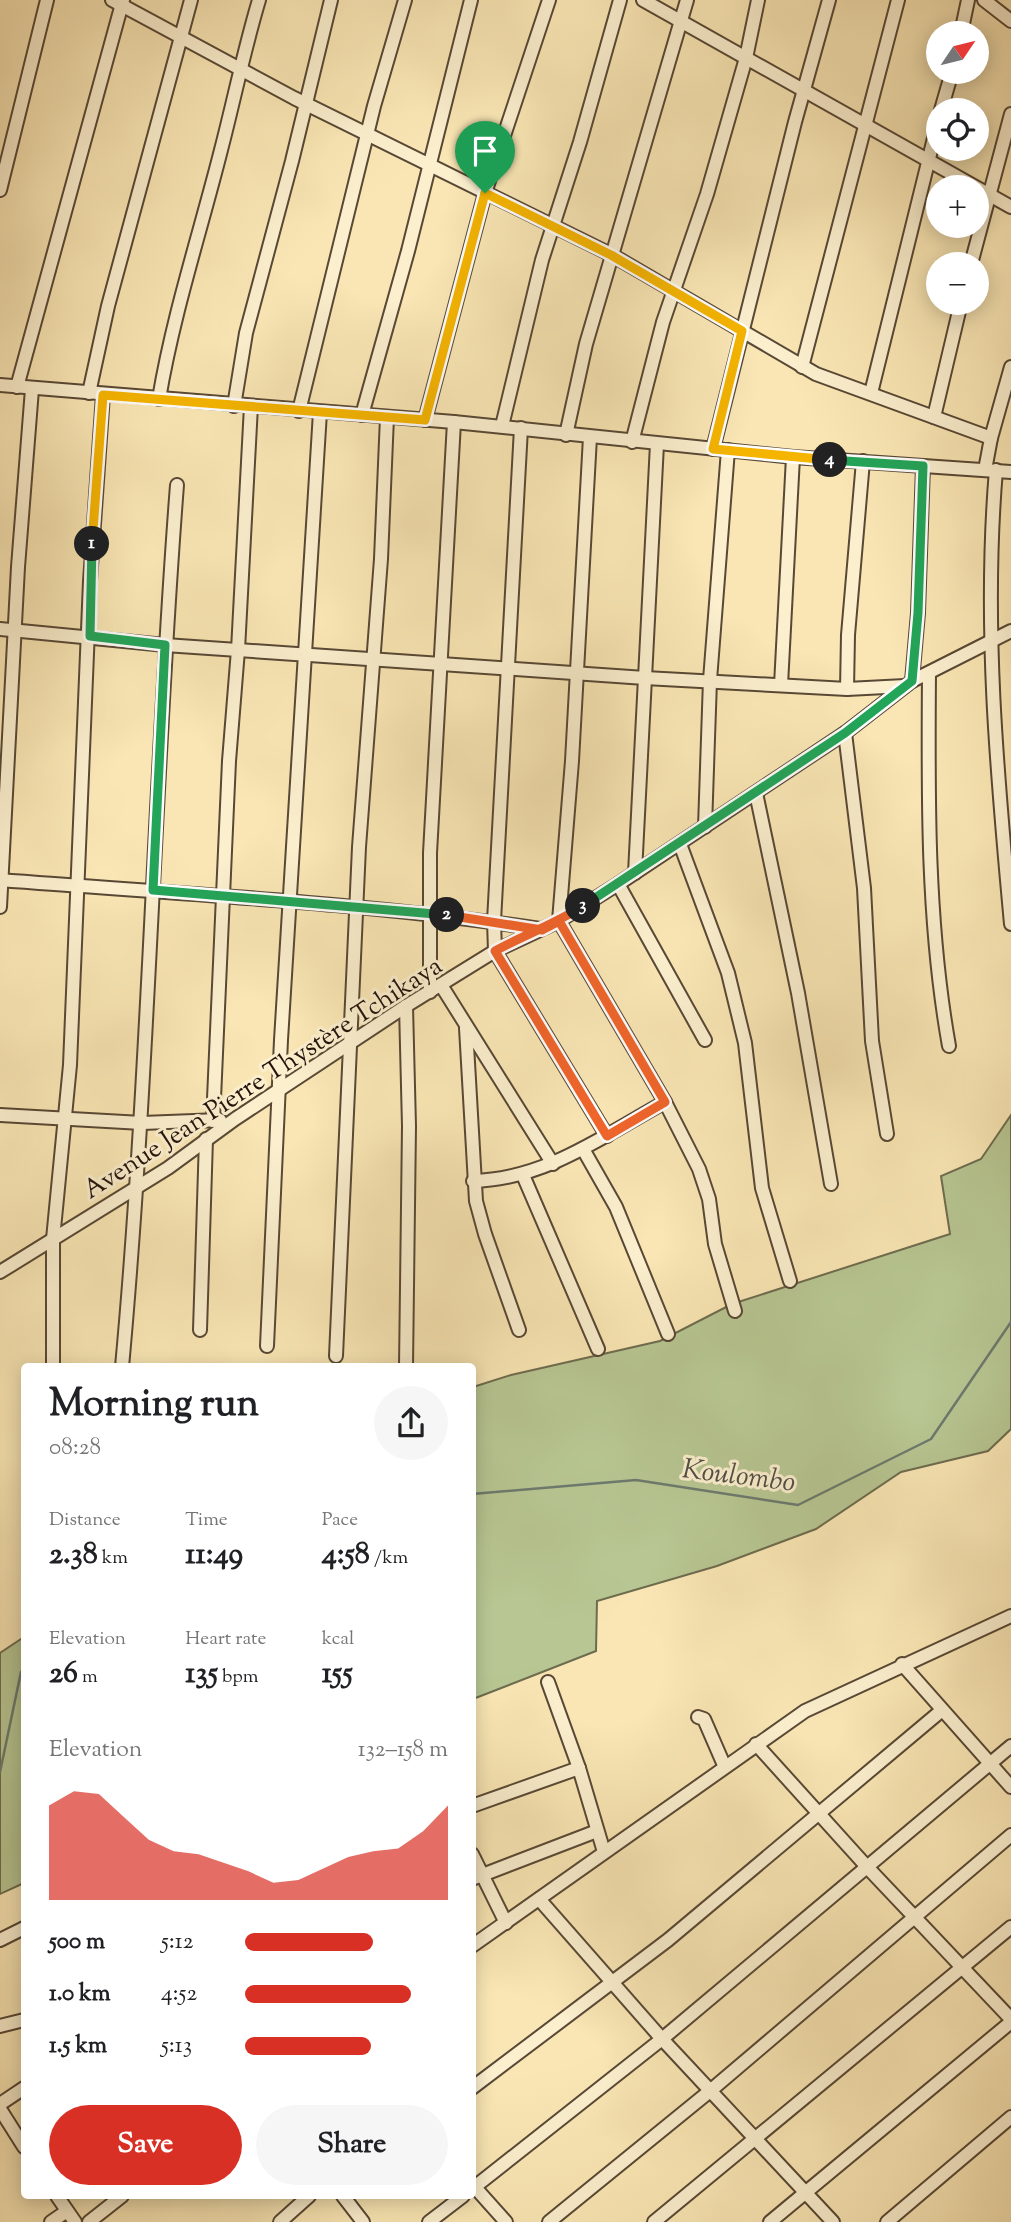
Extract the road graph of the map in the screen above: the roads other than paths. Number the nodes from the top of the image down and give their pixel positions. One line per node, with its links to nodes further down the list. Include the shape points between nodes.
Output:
1 (47, 0): 33 (street)
2 (191, 0): 20 (street)
3 (259, 0): 22 (street)
4 (331, 0): 24 (street)
5 (405, 0): 27 (street)
6 (471, 0): 31 (street)
7 (548, 0): 34 (street)
8 (620, 0): 37 (street)
9 (643, 0): 19 (street)
10 (687, 0): 19 (street)
11 (758, 0): 21 (street)
12 (829, 0): 23 (street)
13 (898, 0): 26 (street)
14 (968, 0): 17 (street)
15 (984, 0): 18 (street)
16 (119, 2): 20 (street); 45 (street)
17 (964, 21)
18 (1011, 21)
19 (682, 22): 21 (street); 38 (street)
20 (181, 37): 22 (street); 47 (street)
21 (746, 58): 23 (street); 39 (street, via 708,194)
22 (239, 67): 24 (street); 50 (street, via 222,148 169,342)
23 (803, 91): 26 (street); 41 (street)
24 (305, 103): 27 (street); 51 (street, via 246,332)
25 (1011, 114): 35 (street)
26 (864, 125): 28 (street); 42 (street)
27 (368, 133): 31 (street); 53 (street)
28 (926, 158)
29 (928, 161): 48 (street)
30 (931, 161): 32 (street)
31 (430, 164): 34 (street); 55 (street)
32 (956, 175)
33 (0, 190)
34 (485, 193): 37 (street); 58 (street)
35 (989, 194): 36 (street)
36 (1011, 207)
37 (553, 226): 38 (street); 60 (street)
38 (611, 255): 39 (street); 62 (street)
39 (673, 290): 41 (street); 65 (street)
40 (958, 315): 57 (street)
41 (742, 331): 42 (street); 67 (street)
42 (802, 367): 48 (street)
43 (1011, 367): 64 (street)
44 (0, 385): 45 (street)
45 (17, 387): 46 (street)
46 (32, 389): 47 (street); 76 (street)
47 (89, 393): 49 (street)
48 (871, 393): 57 (street)
49 (103, 395): 50 (street); 78 (street)
50 (159, 399): 51 (street)
51 (234, 405): 52 (street)
52 (251, 406): 53 (street); 81 (street)
53 (299, 411): 54 (street)
54 (320, 412): 55 (street); 82 (street)
55 (362, 415): 56 (street)
56 (387, 417): 58 (street); 83 (street)
57 (934, 417): 64 (street)
58 (425, 420): 59 (street)
59 (454, 422): 60 (street); 84 (street)
60 (502, 426): 61 (street)
61 (521, 428): 62 (street); 85 (street)
62 (566, 435): 63 (street)
63 (590, 437): 65 (street); 86 (street)
64 (991, 438): 72 (street)
65 (632, 442): 66 (street)
66 (657, 444): 67 (street); 88 (street)
67 (713, 449): 68 (street)
68 (728, 450): 69 (street); 89 (street)
69 (793, 457): 70 (street); 91 (street)
70 (863, 461): 71 (street); 92 (street)
71 (923, 466): 72 (street); 90 (street, via 918,613)
72 (990, 470): 73 (street); 79 (street)
73 (1011, 472)
74 (177, 485): 80 (street)
75 (0, 629): 76 (street)
76 (16, 630): 78 (street); 98 (street)
77 (1011, 631): 79 (street, Avenue Jean Pierre Thystère Tchikaya)
78 (90, 636): 80 (street); 99 (street)
79 (990, 642): 87 (street, Avenue Jean Pierre Thystère Tchikaya); 109 (street)
80 (165, 645): 81 (street); 101 (street)
81 (238, 650): 82 (street); 102 (street)
82 (306, 654): 83 (street); 103 (street)
83 (373, 659): 84 (street); 105 (street)
84 (441, 663): 85 (street); 106 (street)
85 (509, 667): 86 (street); 107 (street)
86 (577, 671): 88 (street); 108 (street)
87 (929, 673): 90 (street, Avenue Jean Pierre Thystère Tchikaya); 117 (street, via 932,873 940,995)
88 (645, 678): 89 (street); 97 (street)
89 (710, 680): 91 (street); 95 (street)
90 (908, 684): 92 (street); 93 (street, Avenue Jean Pierre Thystère Tchikaya)
91 (781, 685): 92 (street)
92 (847, 689)
93 (845, 733): 94 (street, Avenue Jean Pierre Thystère Tchikaya); 125 (street, via 864,888 872,1041)
94 (756, 793): 95 (street, Avenue Jean Pierre Thystère Tchikaya); 132 (street, via 798,993)
95 (705, 827): 96 (street, Avenue Jean Pierre Thystère Tchikaya)
96 (680, 844): 97 (street, Avenue Jean Pierre Thystère Tchikaya); 136 (street, via 728,973 745,1043 762,1188)
97 (635, 873): 100 (street, Avenue Jean Pierre Thystère Tchikaya)
98 (1, 880): 99 (street); 104 (street)
99 (77, 884): 101 (street); 121 (street)
100 (618, 884): 108 (street, Avenue Jean Pierre Thystère Tchikaya); 115 (street)
101 (153, 890): 102 (street); 124 (street)
102 (222, 894): 103 (street); 123 (street)
103 (290, 902): 105 (street); 118 (street)
104 (0, 907)
105 (357, 909): 106 (street); 116 (street)
106 (430, 914): 107 (street); 112 (street)
107 (494, 921): 110 (street); 111 (street)
108 (559, 921): 110 (street, Avenue Jean Pierre Thystère Tchikaya); 119 (street)
109 (1011, 924)
110 (542, 930): 111 (street, Avenue Jean Pierre Thystère Tchikaya)
111 (495, 951): 112 (street, Avenue Jean Pierre Thystère Tchikaya); 126 (street)
112 (435, 989): 113 (street, Avenue Jean Pierre Thystère Tchikaya); 114 (street)
113 (406, 1006): 116 (street, Avenue Jean Pierre Thystère Tchikaya); 146 (street)
114 (466, 1028): 129 (street); 131 (street)
115 (705, 1041)
116 (350, 1043): 118 (street, Avenue Jean Pierre Thystère Tchikaya); 143 (street)
117 (949, 1046)
118 (280, 1091): 122 (street, Avenue Jean Pierre Thystère Tchikaya); 141 (street)
119 (665, 1102): 126 (street); 137 (street, via 705,1182 715,1244)
120 (0, 1115): 121 (street)
121 (64, 1119): 124 (street); 134 (street)
122 (235, 1119): 123 (street); 127 (street, Avenue Jean Pierre Thystère Tchikaya)
123 (213, 1121): 124 (street)
124 (142, 1123): 133 (street)
125 (887, 1134)
126 (607, 1136): 128 (street)
127 (206, 1139): 133 (street, Avenue Jean Pierre Thystère Tchikaya); 139 (street)
128 (583, 1149): 129 (street); 140 (street, via 615,1207)
129 (553, 1164): 130 (street)
130 (523, 1175): 131 (street); 142 (street)
131 (473, 1181): 138 (street, via 485,1234)
132 (831, 1184)
133 (138, 1187): 134 (street, Avenue Jean Pierre Thystère Tchikaya); 145 (street)
134 (53, 1239): 135 (street, Avenue Jean Pierre Thystère Tchikaya); 144 (street)
135 (0, 1272)
136 (790, 1281)
137 (736, 1311)
138 (519, 1330)
139 (200, 1331)
140 (668, 1334)
141 (267, 1346)
142 (598, 1349)
143 (336, 1356)
144 (53, 1363)
145 (122, 1363)
146 (406, 1363)
147 (1011, 1616): 148 (street)
148 (902, 1664): 150 (street); 152 (street, via 805,1711)
149 (548, 1682): 156 (street)
150 (941, 1711): 154 (street); 159 (street)
151 (698, 1717): 155 (street, via 704,1719)
152 (756, 1744): 155 (street); 159 (street)
153 (1011, 1745): 154 (street)
154 (989, 1763): 157 (street); 163 (street)
155 (724, 1765): 162 (street)
156 (579, 1768): 158 (street); 160 (street)
157 (1011, 1787)
158 (476, 1805)
159 (820, 1816): 163 (street); 173 (street)
160 (597, 1832): 162 (street); 164 (street)
161 (1011, 1835): 166 (street)
162 (604, 1852): 165 (street)
163 (868, 1868): 166 (street); 177 (street)
164 (477, 1878): 167 (street)
165 (539, 1899): 167 (street); 173 (street)
166 (916, 1917): 172 (street); 180 (street)
167 (506, 1923): 171 (street)
168 (1011, 1927): 172 (street)
169 (21, 1930): 170 (street)
170 (0, 1940)
171 (476, 1943)
172 (963, 1967): 174 (street); 183 (street)
173 (611, 1981): 177 (street); 178 (street)
174 (1011, 2020): 187 (street)
175 (21, 2021): 176 (street)
176 (0, 2026)
177 (662, 2039): 180 (street); 185 (street)
178 (476, 2085)
179 (21, 2090): 181 (street)
180 (710, 2091): 183 (street); 200 (street)
181 (0, 2106): 184 (street)
182 (1011, 2117): 204 (street)
183 (756, 2140): 187 (street); 201 (street)
184 (21, 2142)
185 (476, 2185)
186 (476, 2190): 199 (street)
187 (805, 2194): 202 (street); 203 (street)
188 (59, 2199): 193 (street)
189 (119, 2199): 194 (street)
190 (306, 2199): 196 (street)
191 (345, 2199): 197 (street)
192 (459, 2199): 198 (street)
193 (71, 2216): 195 (street)
194 (93, 2221)
195 (51, 2222)
196 (280, 2222)
197 (363, 2222)
198 (429, 2222)
199 (506, 2222)
200 (549, 2222)
201 (654, 2222)
202 (770, 2222)
203 (833, 2222)
204 (887, 2222)

